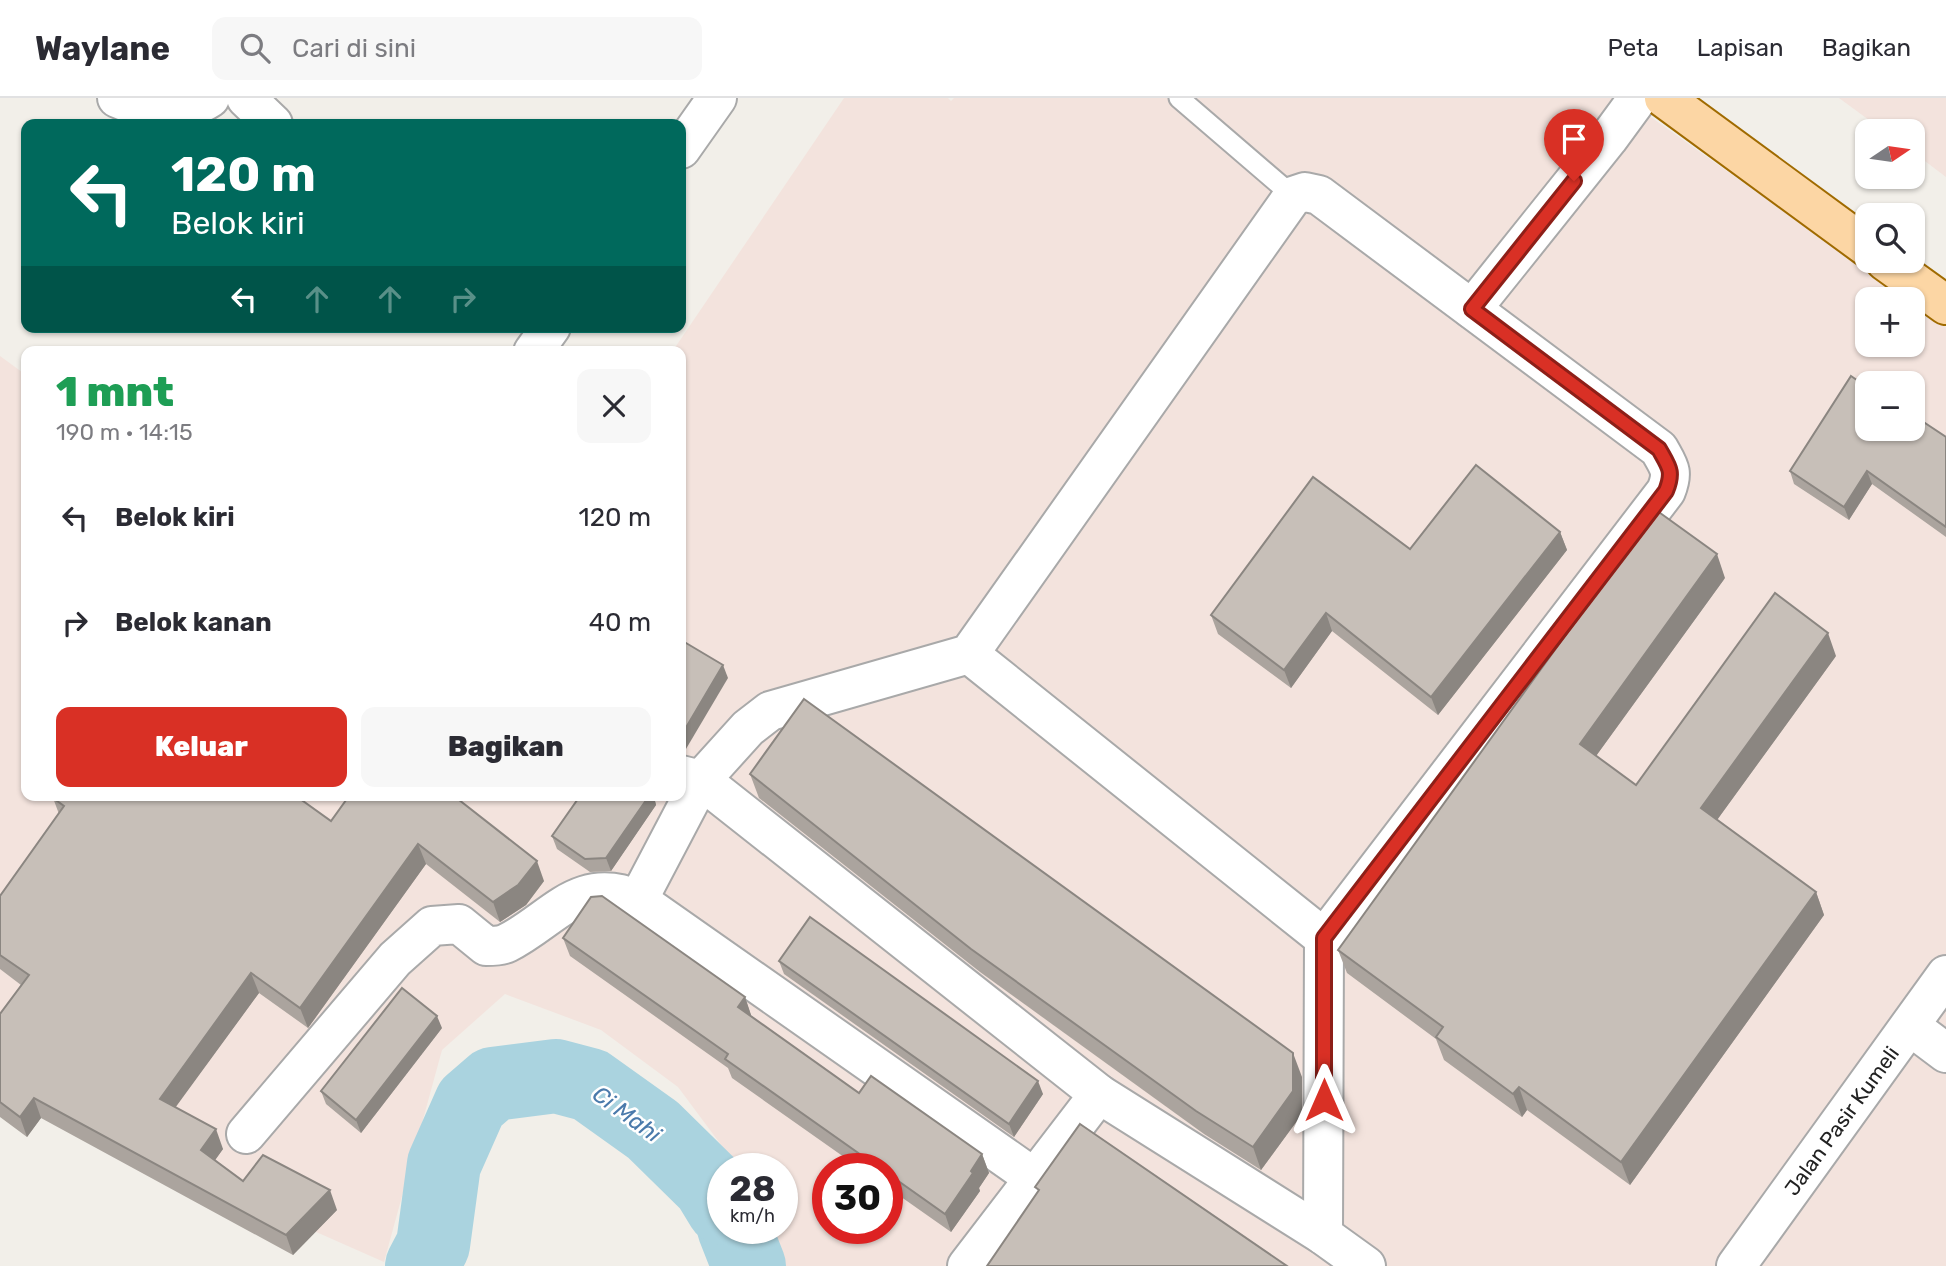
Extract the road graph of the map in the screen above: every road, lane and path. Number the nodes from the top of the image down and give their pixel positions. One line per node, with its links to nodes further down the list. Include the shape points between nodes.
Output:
1 (117, 98): 2 (street, via 139,108 172,112)
2 (210, 98)
3 (246, 98): 8 (street)
4 (718, 98): 9 (street)
5 (1179, 98): 10 (lane)
6 (1638, 98): 14 (street)
7 (1664, 98): 11 (main road)
8 (268, 119)
9 (686, 142)
10 (1293, 196): 14 (street, via 1305,192 1319,195); 15 (street)
11 (1855, 238)
12 (1902, 273): 13 (main road)
13 (1946, 305)
14 (1472, 309): 19 (street, via 1659,449 1671,478 1666,491)
15 (969, 654): 16 (street, via 770,711); 19 (street)
16 (691, 777): 23 (street)
17 (681, 801): 18 (street)
18 (638, 900): 24 (street, via 620,892 579,898 562,904 505,945 485,946 459,924 432,926 395,960); 25 (street)
19 (1324, 938): 26 (street)
20 (1946, 975): 21 (street, Jalan Pasir Kumeli)
21 (1910, 1026): 22 (street); 29 (street, Jalan Pasir Kumeli)
22 (1946, 1053)
23 (1099, 1094): 25 (street); 26 (street)
24 (246, 1134)
25 (1033, 1177): 27 (street)
26 (1323, 1235): 28 (street)
27 (967, 1266)
28 (1366, 1266)
29 (1736, 1266)

